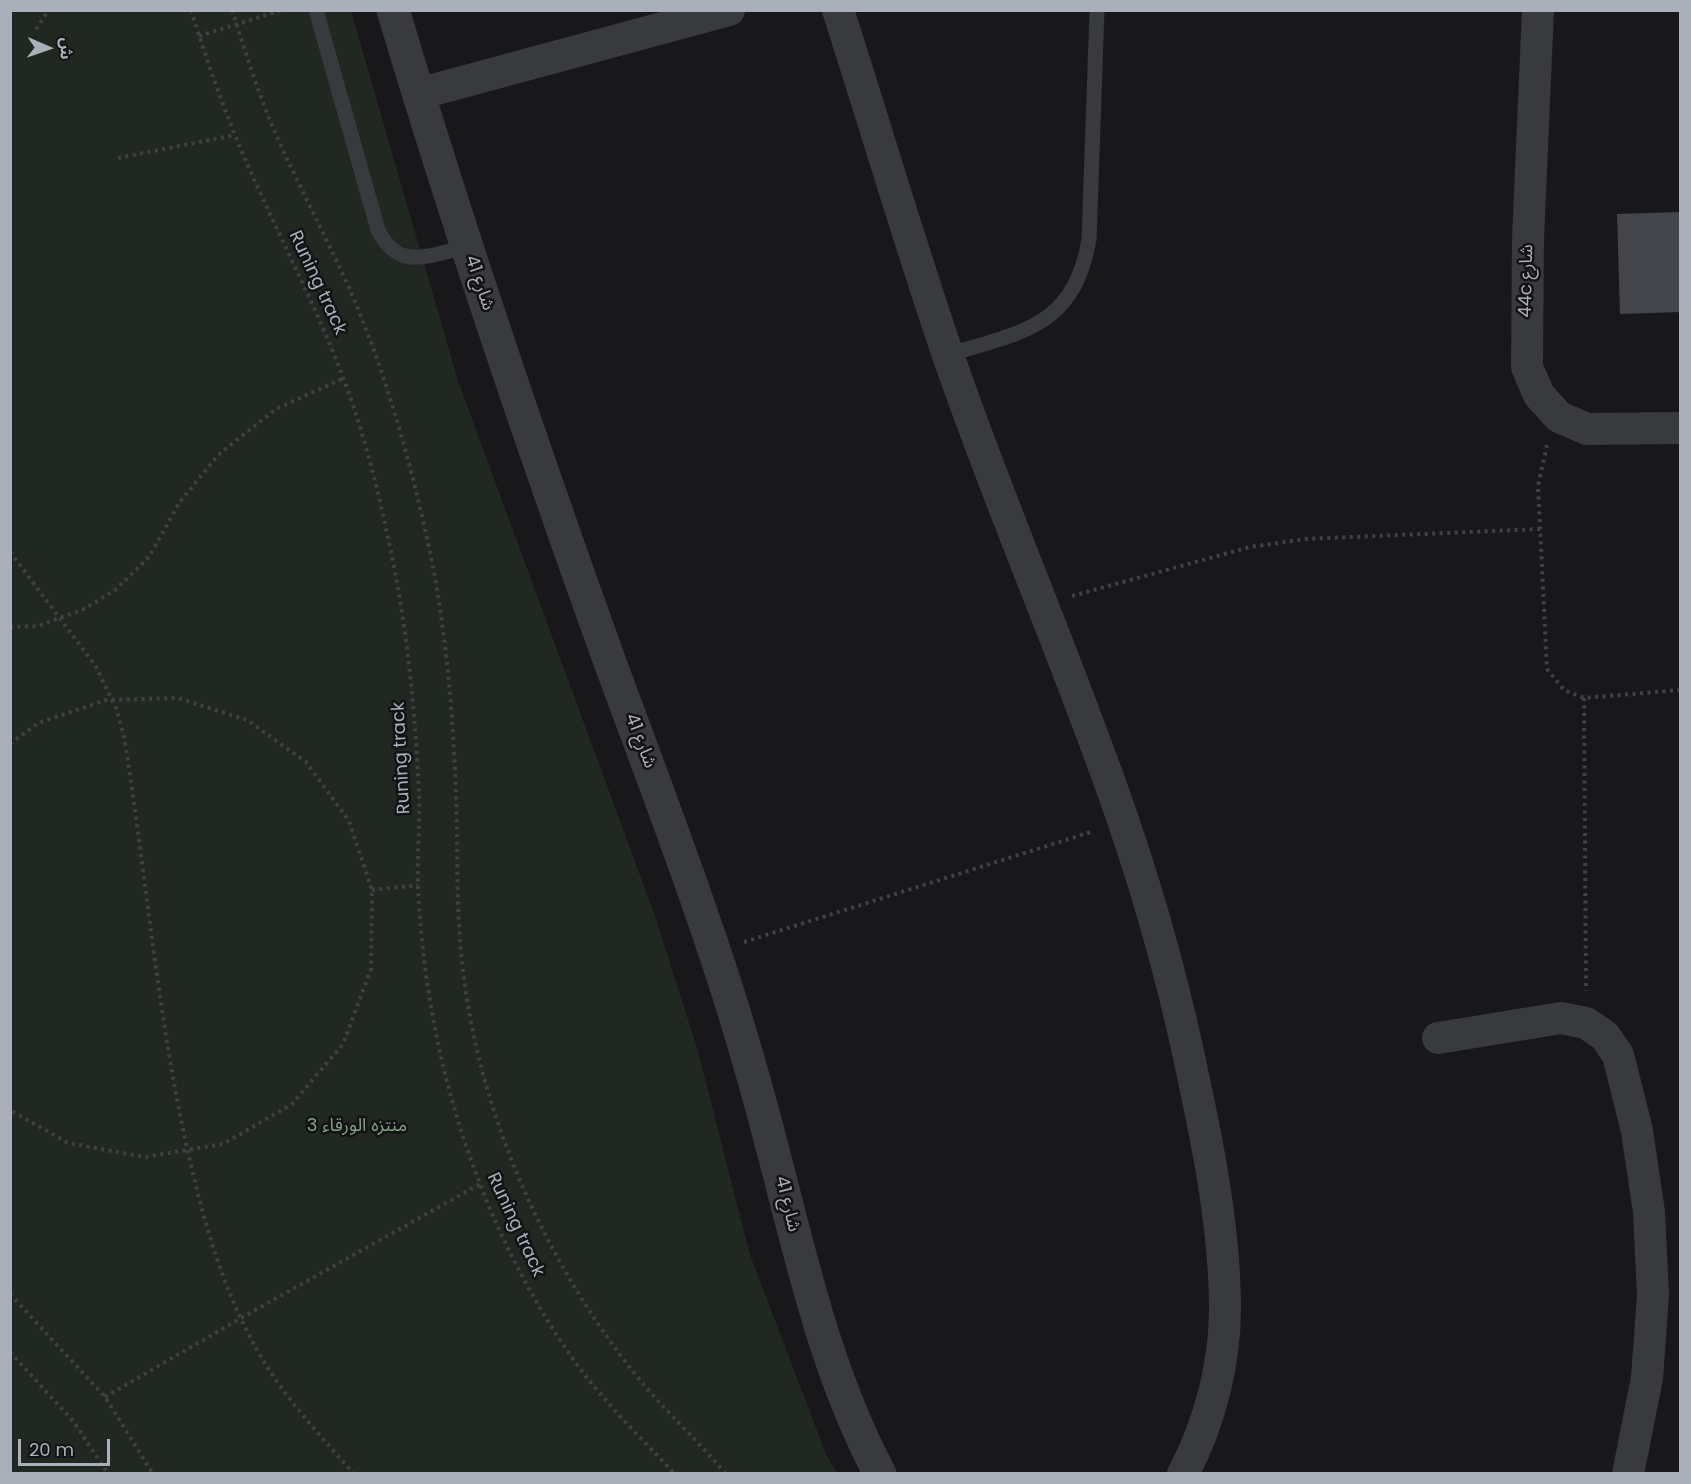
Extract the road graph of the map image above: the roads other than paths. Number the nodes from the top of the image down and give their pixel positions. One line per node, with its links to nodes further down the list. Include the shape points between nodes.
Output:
1 (316, 10): 8 (lane, via 378,230 386,245 396,255 408,259)
2 (393, 10): 7 (street, شارع 41)
3 (729, 10): 7 (street)
4 (838, 10): 9 (street)
5 (1097, 10): 9 (lane, via 1089,240 1084,270 1070,297 1048,318 1022,332)
6 (1545, 11): 10 (street, 44c شارع, via 1528,228 1527,367 1539,395 1559,417 1587,429)
7 (418, 94): 8 (street, شارع 41)
8 (466, 247): 12 (street, شارع 41, via 715,952 747,1054 828,1358)
9 (948, 355): 13 (street, via 1124,821 1183,1024 1220,1232 1225,1306 1217,1380 1195,1450)
10 (1680, 428)
11 (1438, 1038): 14 (street, via 1561,1018 1586,1023 1605,1036 1618,1055 1637,1131 1649,1212 1653,1295 1647,1378)
12 (880, 1473)
13 (1183, 1473)
14 (1628, 1473)

